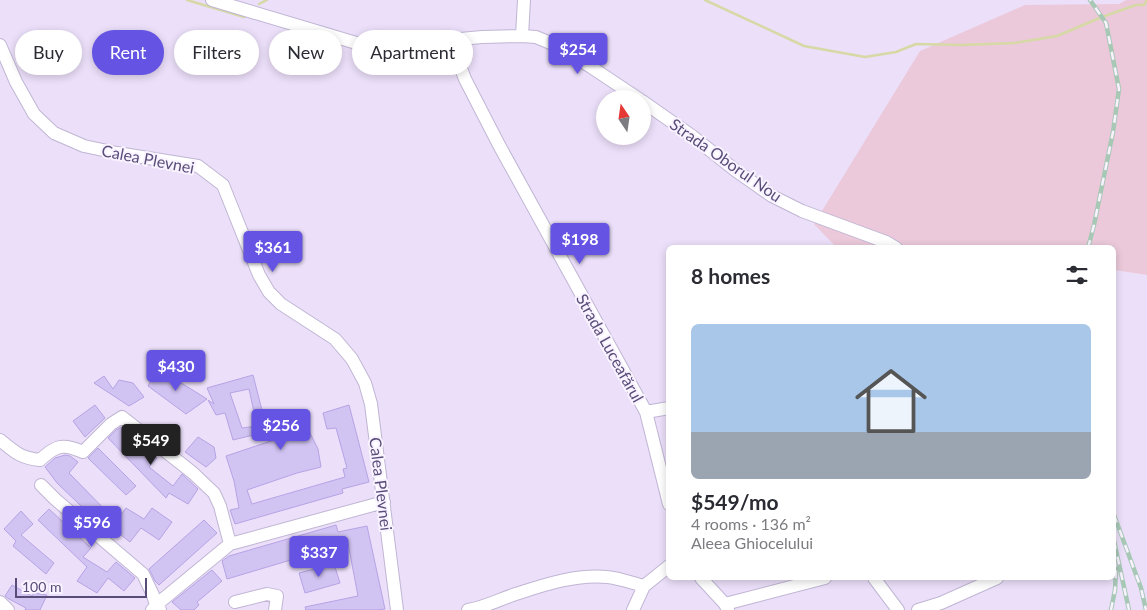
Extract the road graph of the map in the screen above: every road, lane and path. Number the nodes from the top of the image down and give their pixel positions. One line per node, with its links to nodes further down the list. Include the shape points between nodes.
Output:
1 (212, 0): 3 (street)
2 (524, 0): 4 (street)
3 (247, 5): 6 (street)
4 (522, 36): 5 (street); 9 (street, via 536,37 555,45)
5 (473, 38)
6 (352, 41)
7 (0, 45): 17 (street, Calea Plevnei, via 34,114 54,132 84,146 198,166 223,185 269,292 281,304 336,339 352,358 365,383 371,404)
8 (463, 75): 13 (street, Strada Luceafărul, via 499,146)
9 (626, 90)
10 (651, 108): 11 (street, Strada Oborul Nou, via 772,196)
11 (891, 245)
12 (666, 409): 13 (street)
13 (646, 412): 16 (street, Strada Luceafărul)
14 (0, 440): 18 (street, via 22,457 31,459 40,460 52,449 69,446 83,452 122,417 214,493)
15 (41, 485): 28 (street, via 143,574)
16 (666, 492)
17 (384, 502): 18 (street); 31 (street, Calea Plevnei)
18 (230, 544): 28 (street)
19 (666, 568): 24 (street)
20 (703, 580): 27 (street)
21 (818, 580): 27 (street)
22 (876, 580): 34 (street)
23 (993, 580): 35 (street)
24 (644, 586): 32 (street, via 608,577 590,577 550,584); 33 (street)
25 (0, 602): 29 (street)
26 (235, 602): 30 (street, via 267,594 277,596)
27 (727, 607)
28 (156, 608)
29 (8, 610)
30 (275, 610)
31 (397, 610)
32 (468, 610)
33 (633, 610)
34 (898, 610)
35 (918, 610)

